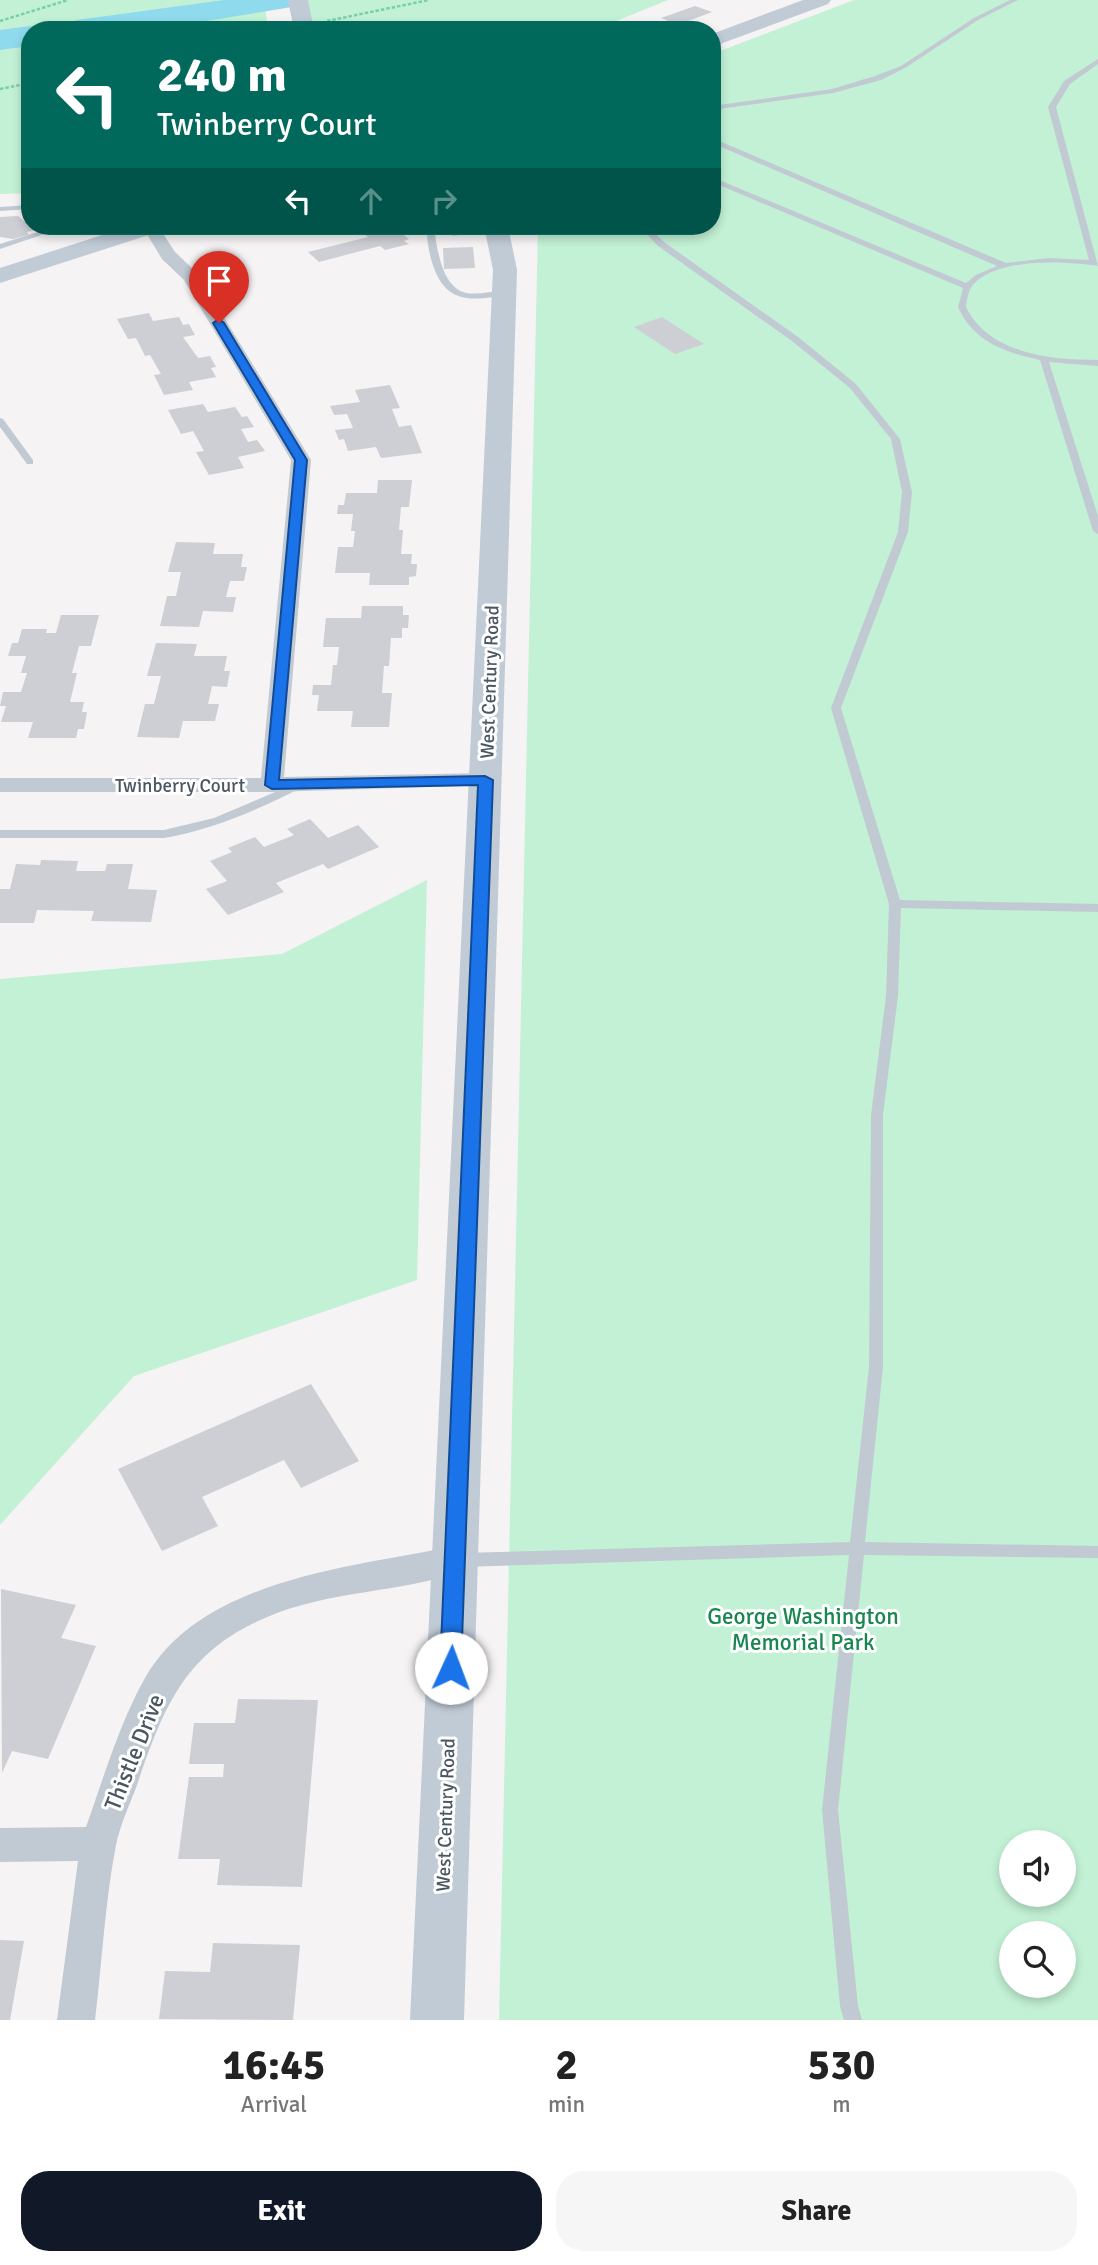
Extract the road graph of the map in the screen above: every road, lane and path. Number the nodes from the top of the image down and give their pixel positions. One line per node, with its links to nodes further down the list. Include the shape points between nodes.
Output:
1 (68, 0): 6 (path)
2 (429, 0): 5 (path)
3 (821, 0): 7 (main road)
4 (1015, 0): 11 (lane, via 878,78 833,91)
5 (301, 19)
6 (0, 21)
7 (721, 38)
8 (1098, 61): 23 (lane, via 1067,83 1052,107)
9 (21, 85): 10 (path)
10 (0, 89)
11 (721, 107)
12 (721, 145): 24 (lane)
13 (721, 183): 26 (lane)
14 (21, 208): 15 (lane)
15 (0, 209)
16 (37, 235): 22 (lane)
17 (125, 235): 25 (main road)
18 (157, 235): 36 (street, via 168,255 191,277 301,460)
19 (431, 235): 27 (lane, via 434,258 452,289 462,294)
20 (498, 235): 27 (main road, West Century Road)
21 (652, 235): 38 (lane, via 853,386 895,439 907,492 903,532 836,708)
22 (0, 247)
23 (1096, 263): 24 (lane, via 1047,260)
24 (1005, 266): 26 (lane, via 982,275)
25 (0, 276)
26 (968, 287): 28 (lane, via 962,307 974,328 1003,346)
27 (504, 293): 33 (main road, West Century Road)
28 (1044, 359): 29 (lane); 32 (lane)
29 (1098, 363)
30 (0, 421): 31 (lane)
31 (30, 462)
32 (1098, 531)
33 (485, 780): 34 (street, Twinberry Court); 42 (main road, West Century Road)
34 (302, 784): 36 (street, Twinberry Court); 37 (lane, via 225,821 184,831)
35 (0, 785): 36 (street, Twinberry Court)
36 (272, 785)
37 (0, 834)
38 (895, 904): 39 (lane); 40 (lane, via 892,996 877,1115 876,1367)
39 (1098, 908)
40 (859, 1548): 41 (lane); 42 (lane); 47 (lane, via 830,1811)
41 (1098, 1552)
42 (455, 1560): 43 (street, Thistle Drive, via 294,1594 252,1608 214,1629 183,1656 159,1687 139,1728); 46 (main road, West Century Road)
43 (98, 1844): 44 (street); 45 (street, Thistle Drive)
44 (0, 1845)
45 (76, 2020)
46 (437, 2020)
47 (853, 2020)

